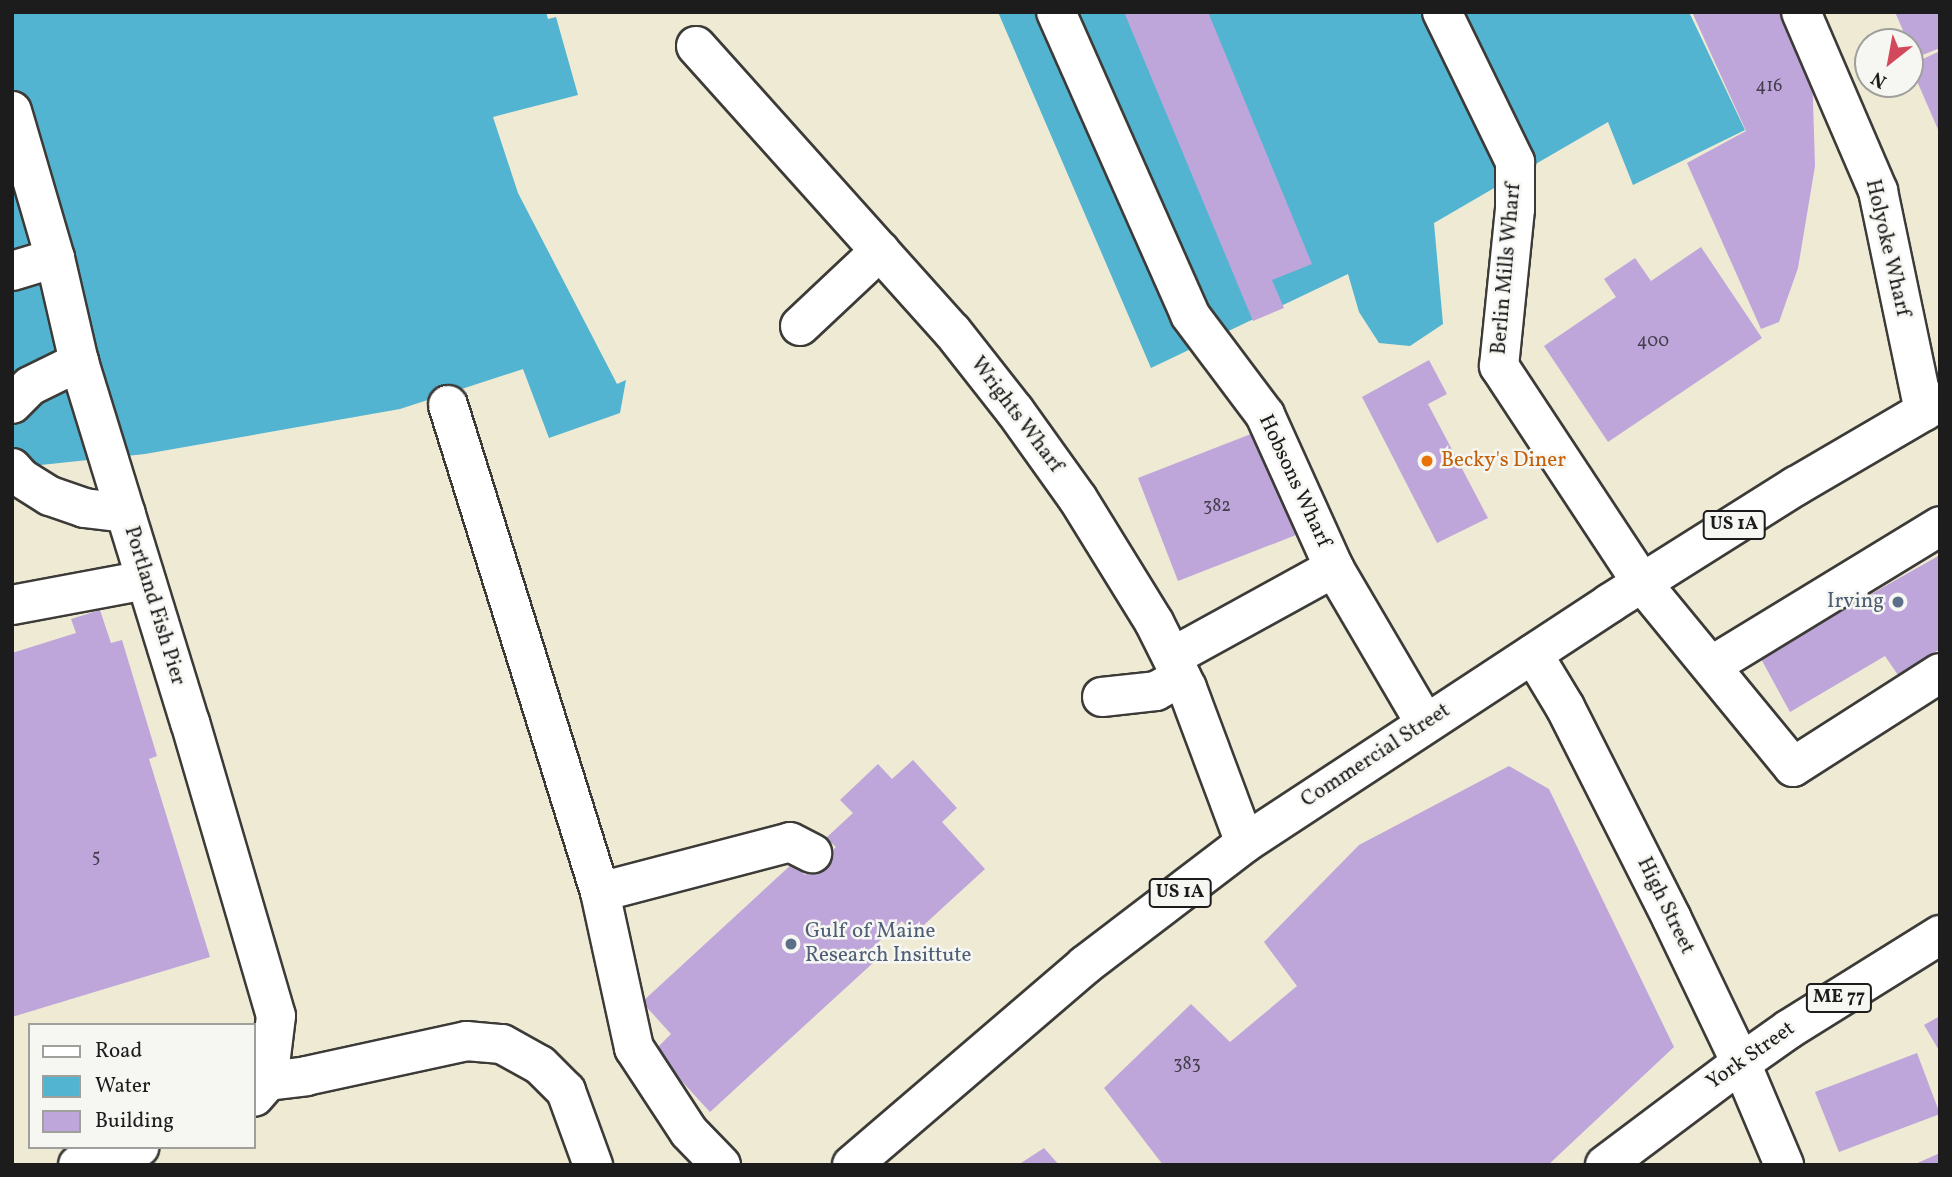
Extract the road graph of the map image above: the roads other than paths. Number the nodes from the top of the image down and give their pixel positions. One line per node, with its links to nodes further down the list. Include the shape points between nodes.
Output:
1 (1056, 12): 17 (main road, Hobsons Wharf, via 1190,314 1265,415)
2 (1442, 12): 19 (main road, Berlin Mills Wharf, via 1515,162 1516,209 1499,366)
3 (1801, 12): 13 (main road, Holyoke Wharf, via 1878,191)
4 (696, 46): 6 (main road, Wrights Wharf)
5 (12, 111): 7 (main road, Portland Fish Pier)
6 (880, 251): 9 (main road); 23 (main road, Wrights Wharf, via 952,331 1078,499 1118,560)
7 (55, 258): 8 (main road); 10 (main road, Portland Fish Pier)
8 (12, 271)
9 (800, 326)
10 (79, 362): 11 (main road, via 30,386); 15 (main road, Portland Fish Pier)
11 (12, 404)
12 (448, 405): 29 (main road)
13 (1932, 407): 19 (main road, Commercial Street / US 1A)
14 (12, 468): 15 (main road, via 50,496 84,508)
15 (126, 513): 18 (main road, Portland Fish Pier)
16 (1940, 526): 22 (main road)
17 (1334, 568): 23 (main road); 26 (main road, Hobsons Wharf)
18 (146, 580): 20 (main road); 32 (main road, Portland Fish Pier, via 276,1016)
19 (1643, 583): 21 (main road, Commercial Street / US 1A); 22 (main road, Berlin Mills Wharf)
20 (12, 605)
21 (1532, 654): 26 (main road, Commercial Street / US 1A); 31 (main road, High Street, via 1565,706)
22 (1711, 666): 24 (main road, Berlin Mills Wharf, via 1793,767)
23 (1176, 667): 25 (main road, via 1156,691); 27 (main road, Wrights Wharf)
24 (1940, 673)
25 (1102, 697)
26 (1426, 723): 27 (main road, Commercial Street / US 1A)
27 (1245, 843): 34 (main road, Commercial Street / US 1A, via 1085,965)
28 (812, 853): 29 (main road, via 790,842)
29 (600, 892): 37 (main road, via 634,1048 689,1132)
30 (1940, 935): 31 (main road, York Street / ME 77, via 1788,1028)
31 (1741, 1063): 38 (main road, York Street); 39 (main road, High Street)
32 (261, 1089): 36 (main road, via 466,1041 502,1044 541,1065 566,1091)
33 (132, 1149): 35 (main road)
34 (857, 1163)
35 (78, 1165)
36 (593, 1165)
37 (721, 1165)
38 (1605, 1165)
39 (1784, 1165)

